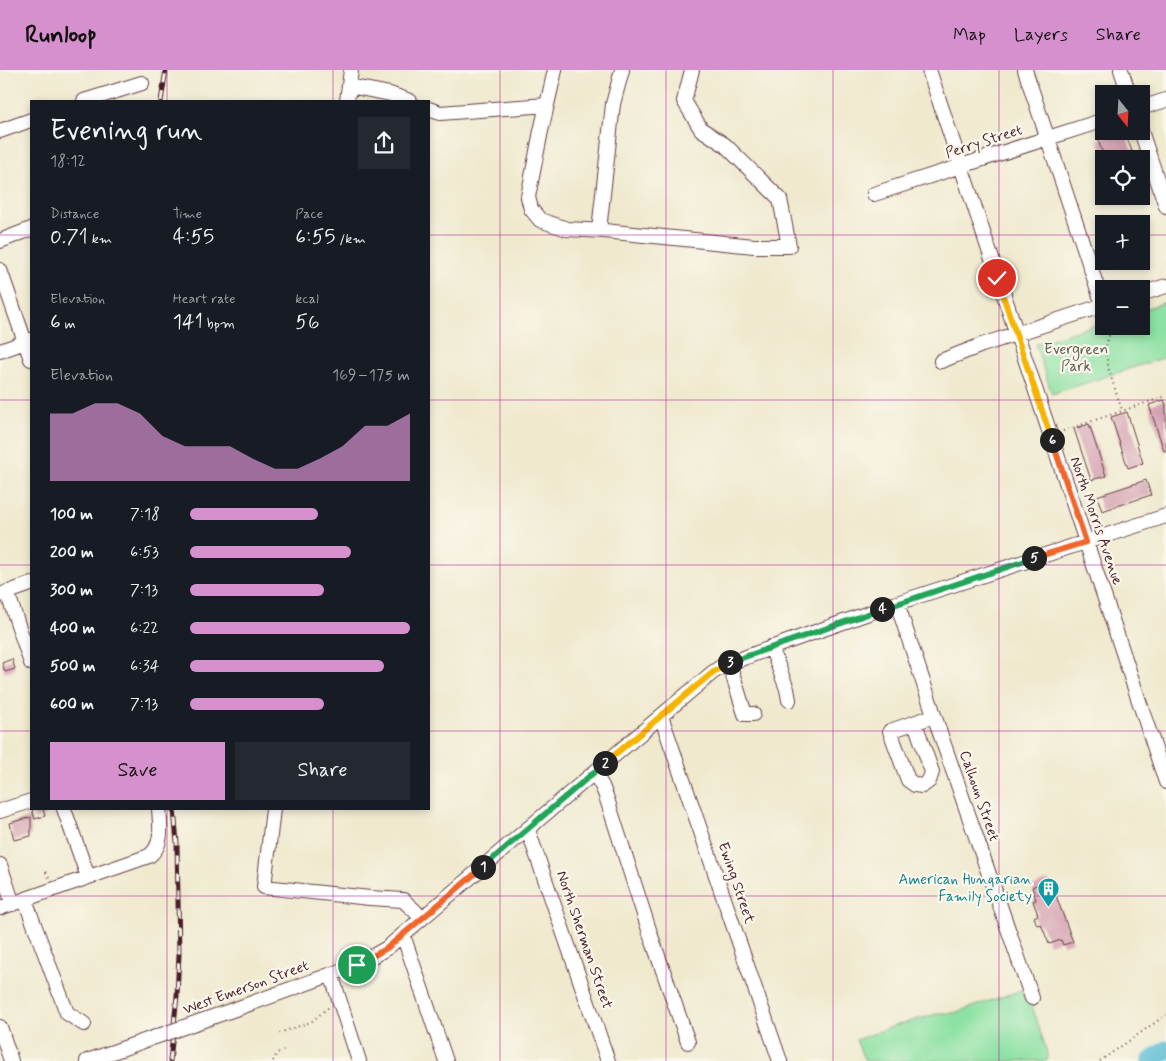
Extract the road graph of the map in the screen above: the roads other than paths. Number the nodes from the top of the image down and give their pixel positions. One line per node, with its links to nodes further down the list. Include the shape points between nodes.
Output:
1 (351, 70): 10 (street)
2 (556, 70): 15 (street)
3 (622, 70): 27 (street, via 613,104)
4 (692, 70): 27 (street, via 684,101 701,129 725,145 780,199 789,246 754,246)
5 (929, 70): 23 (street, North Morris Avenue)
6 (1026, 70): 21 (street)
7 (1121, 70): 9 (street)
8 (142, 83): 11 (street)
9 (1126, 85)
10 (349, 86): 12 (street); 13 (street)
11 (87, 100)
12 (347, 100)
13 (407, 100)
14 (1166, 100): 16 (street)
15 (547, 105): 17 (street, via 440,113); 27 (street, via 528,197 531,209 540,220 567,229)
16 (1150, 105)
17 (430, 109)
18 (30, 120): 20 (street)
19 (1095, 123): 21 (street, Perry Street)
20 (0, 131)
21 (1048, 138): 23 (street, Perry Street); 30 (street)
22 (1144, 140): 25 (street)
23 (960, 166): 24 (street, Perry Street); 34 (street, North Morris Avenue)
24 (874, 194)
25 (1166, 206)
26 (30, 229): 28 (street)
27 (599, 230)
28 (0, 241)
29 (0, 270): 35 (street)
30 (1096, 280)
31 (1166, 286): 32 (street)
32 (1150, 291)
33 (1095, 308): 34 (street)
34 (1016, 334): 37 (street); 39 (street, North Morris Avenue)
35 (28, 341): 36 (street)
36 (0, 351)
37 (941, 361)
38 (1166, 516): 39 (street, West Emerson Street)
39 (1086, 542): 42 (street, West Emerson Street); 52 (street, North Morris Avenue)
40 (30, 584): 41 (street)
41 (3, 593): 44 (street)
42 (897, 603): 43 (street, West Emerson Street); 49 (street, Calhoun Street)
43 (765, 650): 45 (street, West Emerson Street); 46 (street, via 787,689)
44 (30, 660)
45 (729, 663): 47 (street, via 745,714); 48 (street, West Emerson Street, via 712,673)
46 (789, 700)
47 (753, 714)
48 (661, 716): 51 (street, West Emerson Street); 74 (street, Ewing Street)
49 (934, 716): 50 (street); 65 (street, Calhoun Street)
50 (915, 723)
51 (594, 773): 58 (street, West Emerson Street); 68 (street, via 606,796)
52 (1166, 782)
53 (30, 801): 57 (street)
54 (64, 810): 60 (street)
55 (159, 810): 60 (street, via 158,845 149,856)
56 (272, 810): 62 (street, via 264,887 403,900)
57 (0, 811)
58 (528, 830): 62 (street, West Emerson Street); 73 (street, North Sherman Street)
59 (0, 865): 61 (street)
60 (88, 877): 61 (street)
61 (13, 904): 66 (street, via 67,1013)
62 (421, 919): 63 (street, West Emerson Street)
63 (403, 935): 64 (street, West Emerson Street, via 373,957); 72 (street)
64 (330, 974): 70 (street, West Emerson Street, bridge); 71 (street)
65 (1032, 998)
66 (84, 1024)
67 (0, 1027): 69 (street)
68 (688, 1042)
69 (12, 1061)
70 (87, 1061)
71 (359, 1061)
72 (446, 1061)
73 (608, 1061)
74 (780, 1061)

